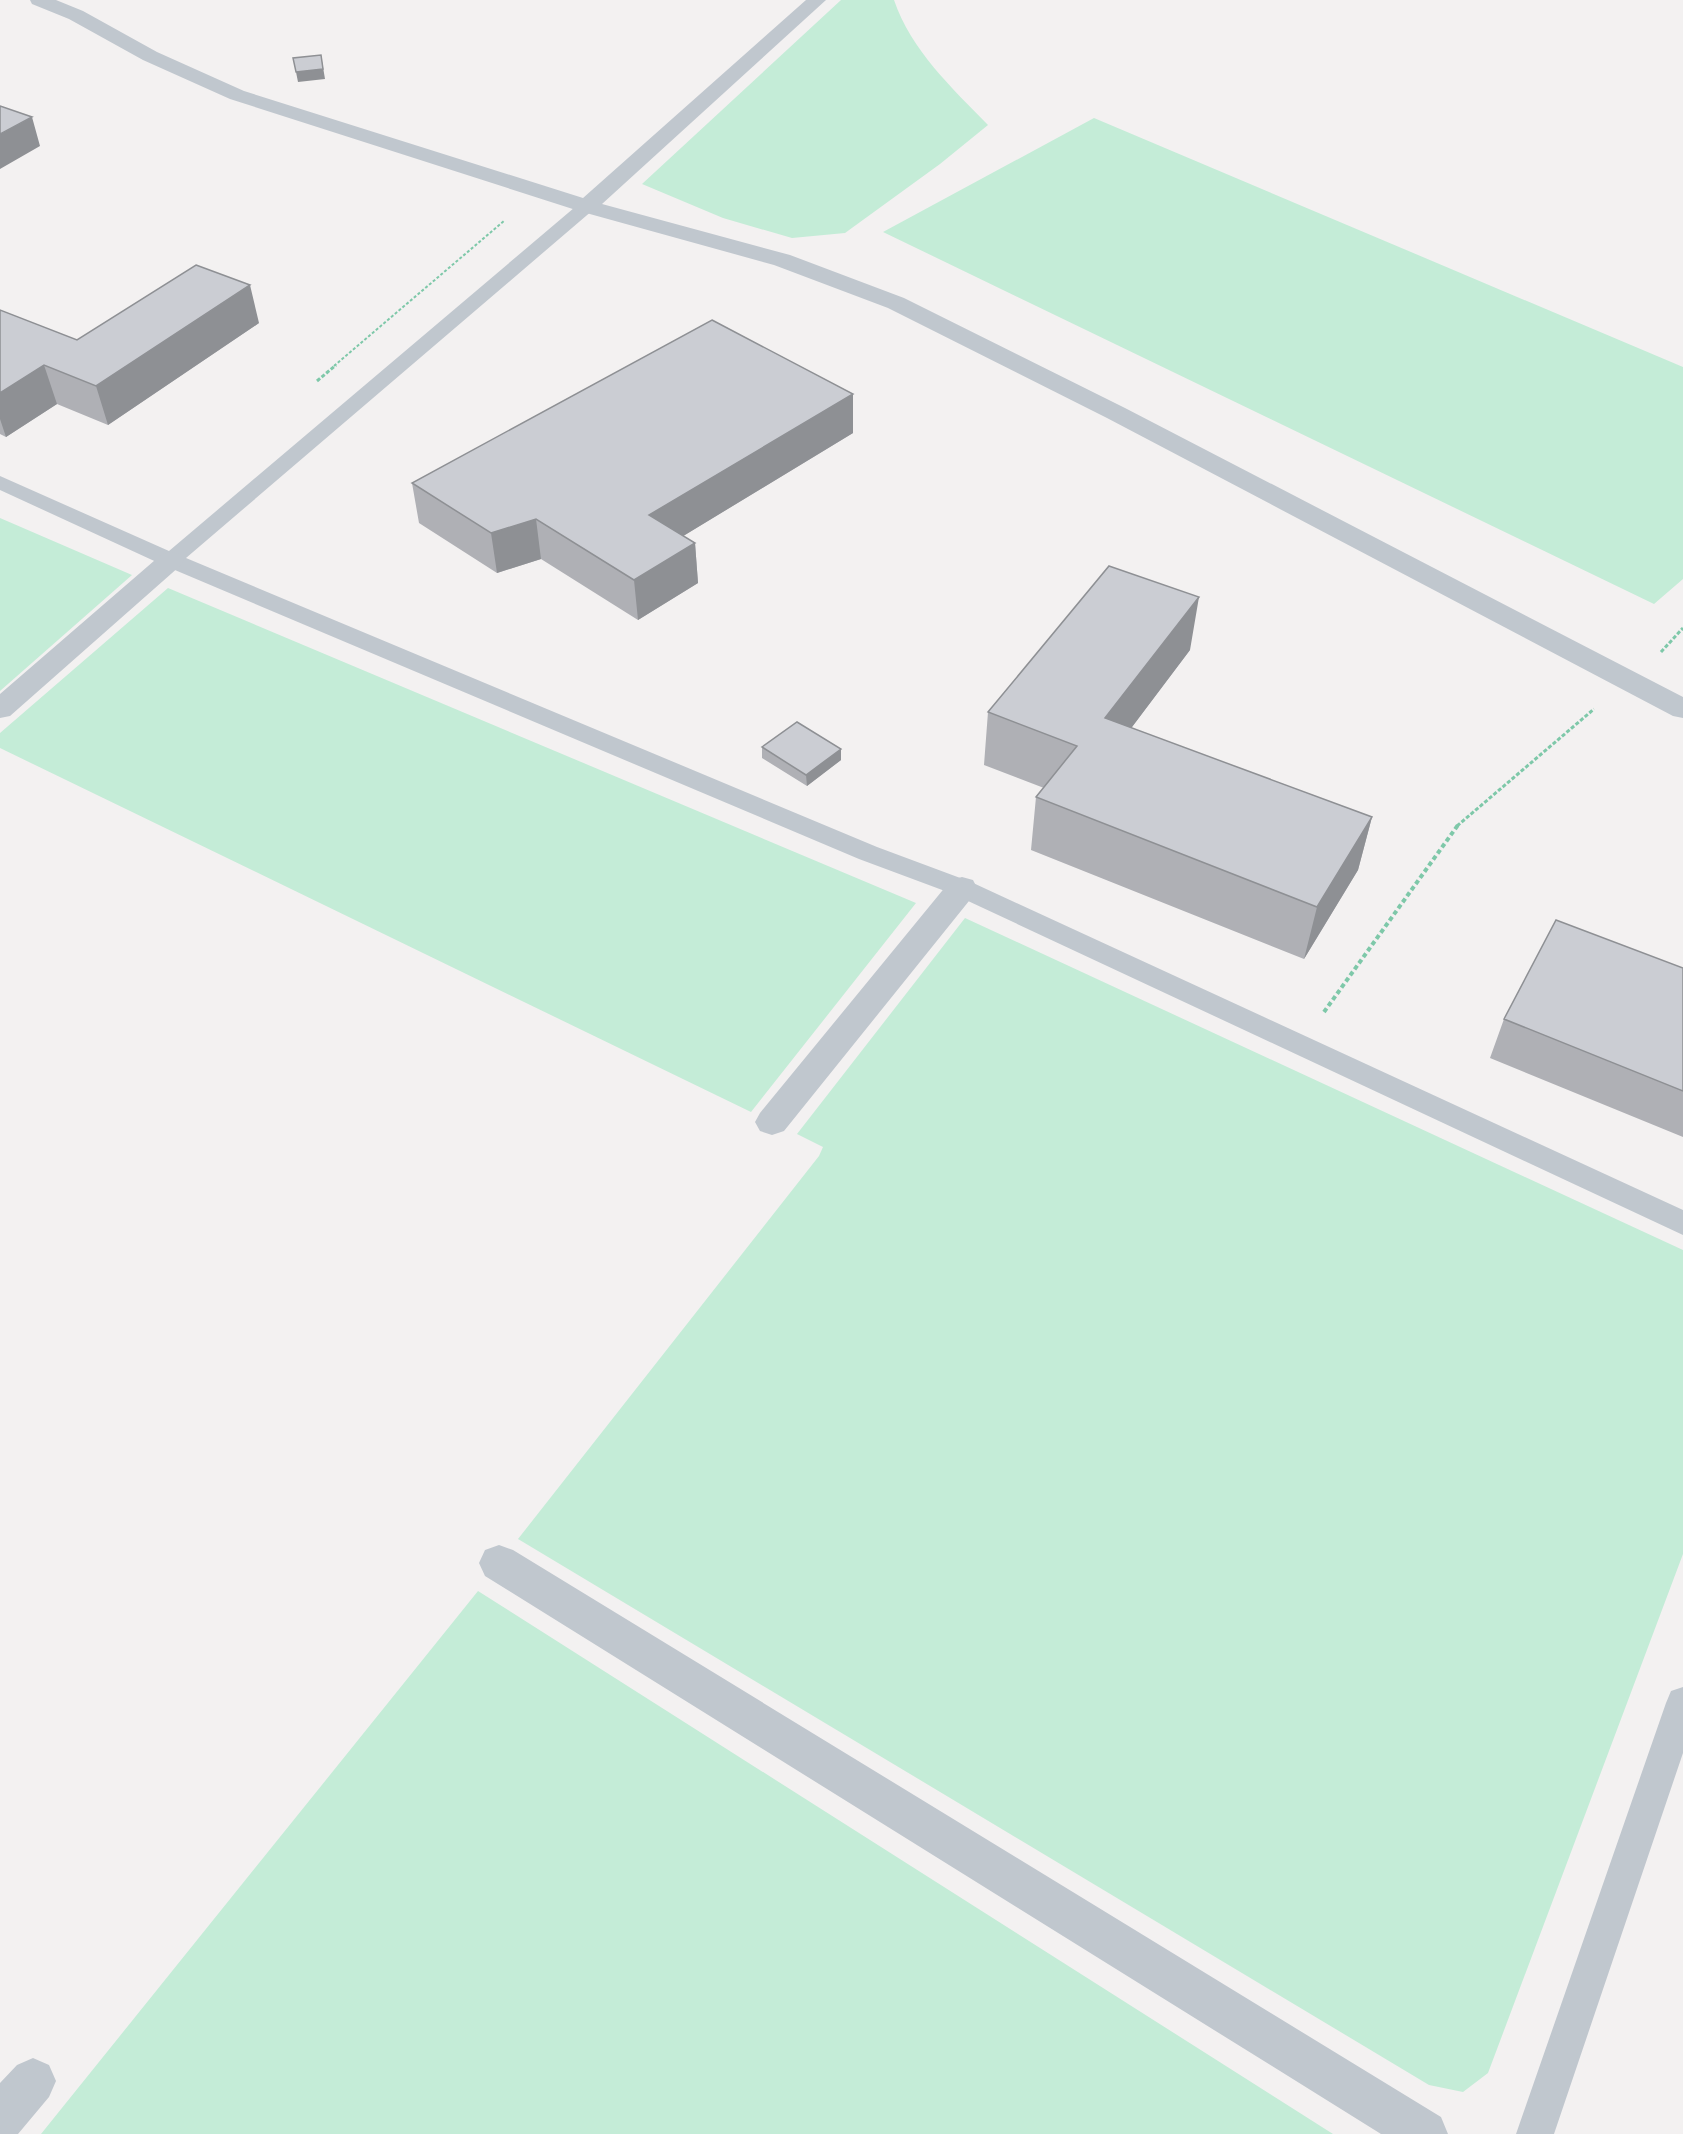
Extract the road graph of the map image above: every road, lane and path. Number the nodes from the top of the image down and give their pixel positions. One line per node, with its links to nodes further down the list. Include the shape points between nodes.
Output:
1 (39, 0): 3 (street, via 237,95)
2 (817, 0): 4 (street)
3 (539, 191): 4 (street); 5 (path)
4 (587, 206): 7 (lane); 9 (street, via 782,260 896,303 1126,418)
5 (316, 383)
6 (0, 482): 7 (lane)
7 (171, 560): 11 (street); 12 (lane, via 868,853)
8 (1683, 628): 9 (path)
9 (1630, 682): 10 (street); 13 (path, via 1458,825)
10 (1683, 709)
11 (0, 710)
12 (962, 888): 13 (lane); 14 (street)
13 (1300, 1045): 15 (lane)
14 (772, 1122)
15 (1683, 1222)
16 (499, 1563): 20 (street)
17 (1683, 1703): 21 (lane)
18 (33, 2081): 19 (street)
19 (0, 2119)
20 (1424, 2134)
21 (1535, 2134)

